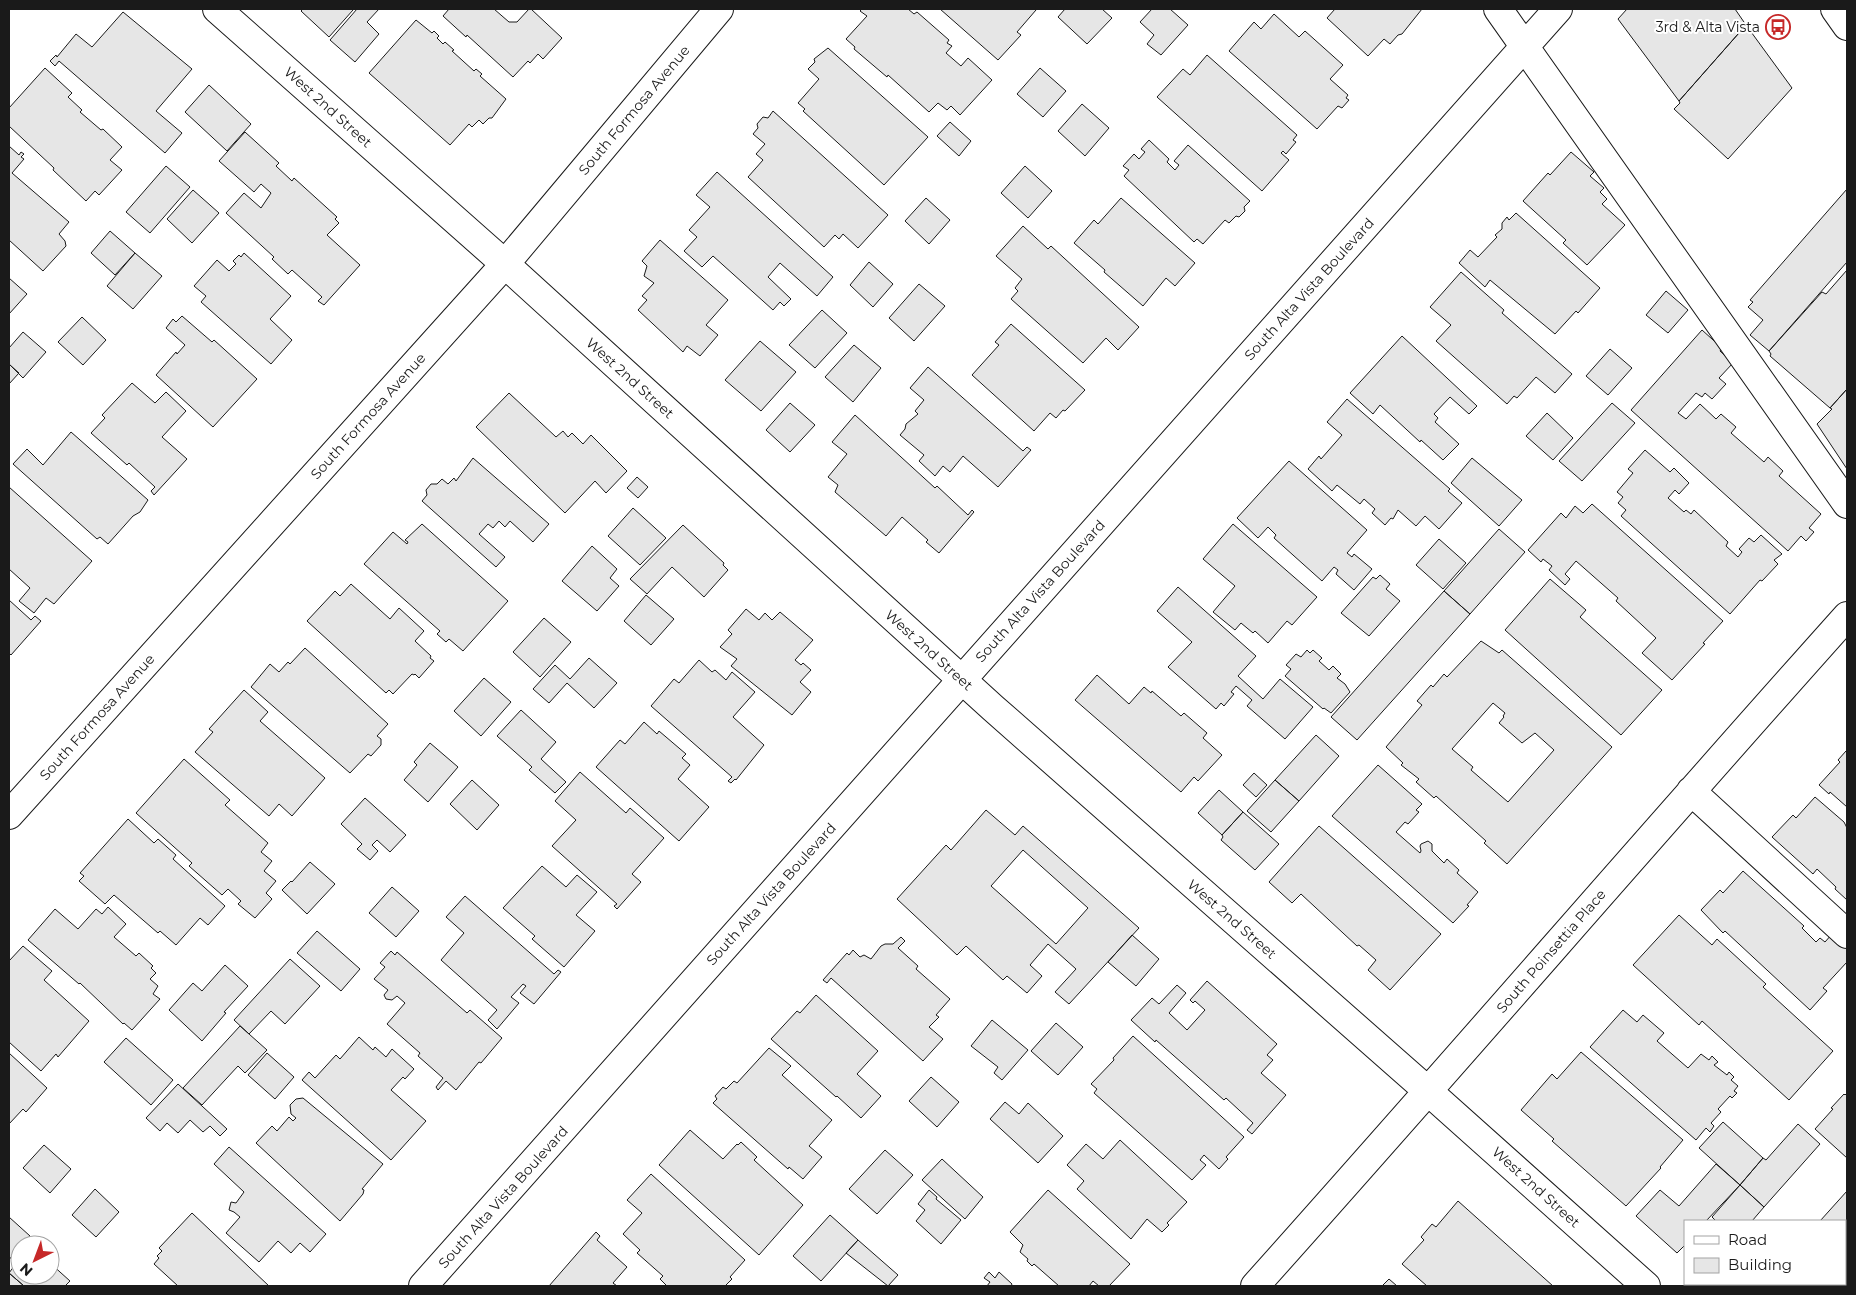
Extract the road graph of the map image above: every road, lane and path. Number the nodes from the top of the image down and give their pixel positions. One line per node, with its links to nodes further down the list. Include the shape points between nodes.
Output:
1 (218, 9): 8 (street, West 2nd Street)
2 (719, 9): 8 (street, South Formosa Avenue)
3 (1498, 9): 7 (street)
4 (1558, 9): 7 (street, South Alta Vista Boulevard)
5 (1835, 9): 6 (street)
6 (1847, 26)
7 (1524, 47): 9 (street); 11 (street, South Alta Vista Boulevard)
8 (505, 264): 11 (street, West 2nd Street); 13 (street, South Formosa Avenue)
9 (1847, 504)
10 (1847, 616): 12 (street, South Poinsettia Place)
11 (962, 680): 15 (street, West 2nd Street); 16 (street, South Alta Vista Boulevard)
12 (1691, 791): 14 (street); 15 (street, South Poinsettia Place)
13 (9, 815)
14 (1847, 934)
15 (1429, 1092): 17 (street, South Poinsettia Place); 18 (street, West 2nd Street)
16 (423, 1286)
17 (1255, 1286)
18 (1646, 1286)

